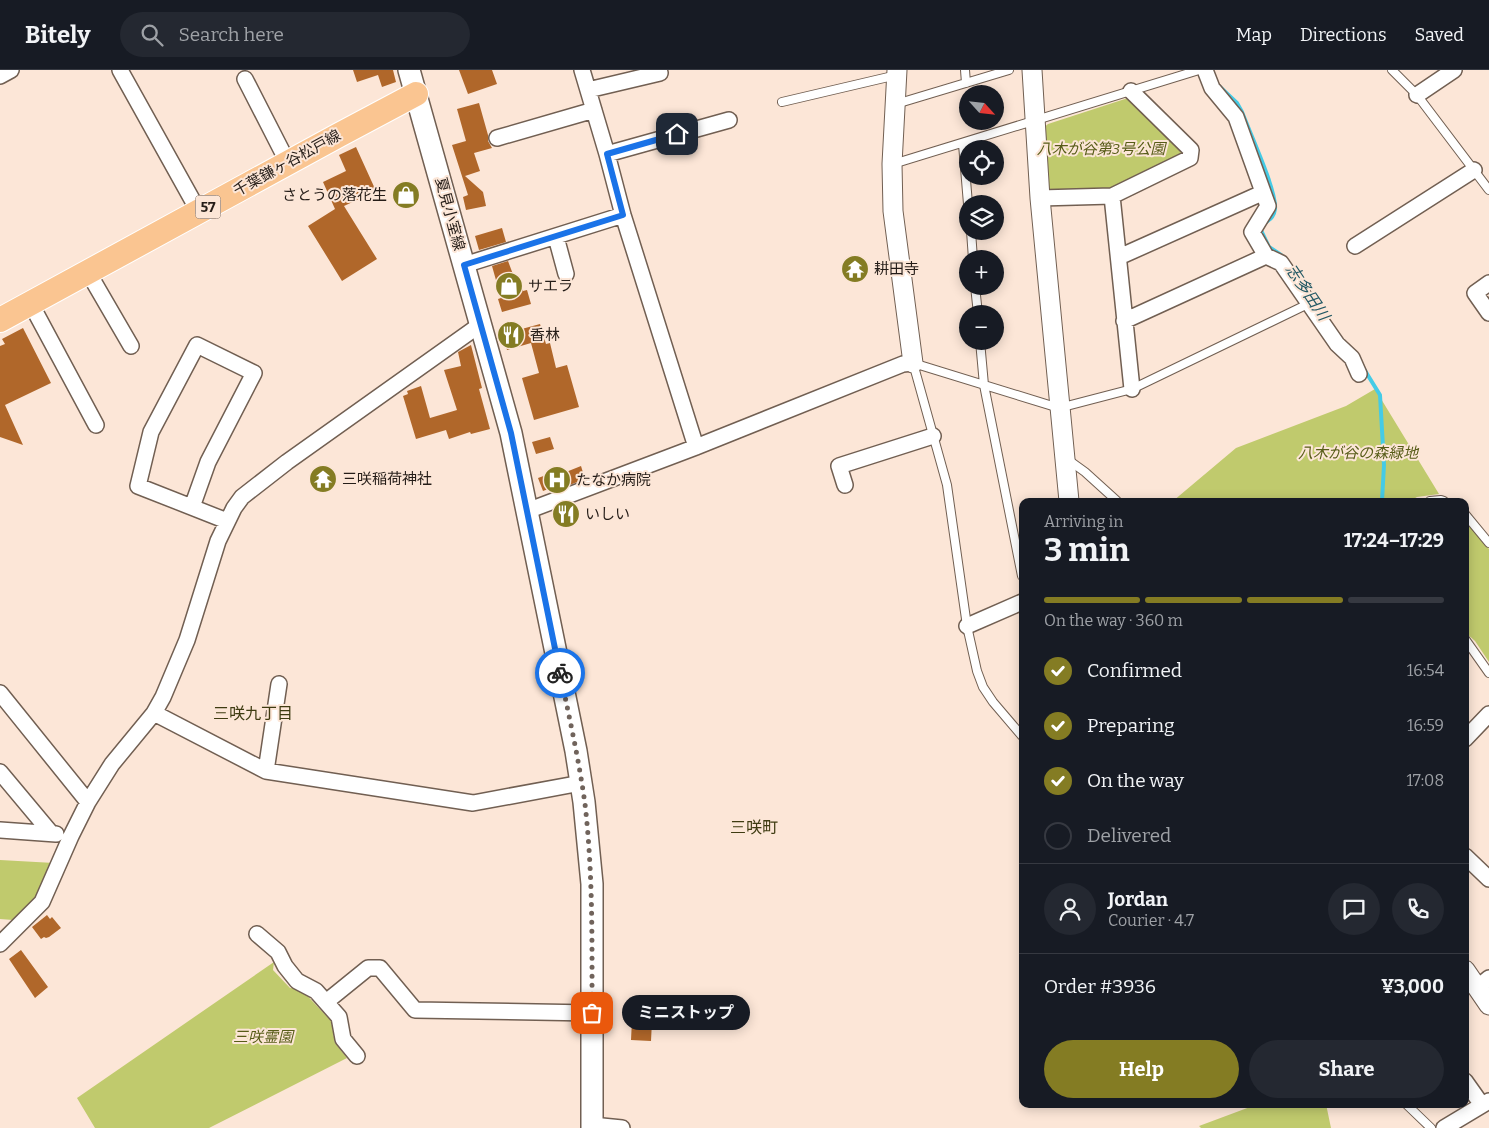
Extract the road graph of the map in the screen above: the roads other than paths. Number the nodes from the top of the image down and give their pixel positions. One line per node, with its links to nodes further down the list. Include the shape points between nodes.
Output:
1 (11, 70): 14 (street)
2 (120, 70): 37 (street)
3 (409, 70): 19 (main road, 夏見小室線)
4 (582, 70): 17 (street)
5 (965, 70): 16 (lane)
6 (1009, 70): 16 (lane)
7 (1032, 70): 25 (street)
8 (1200, 70): 18 (lane)
9 (1205, 70): 34 (street, via 1212,88 1236,117)
10 (1392, 70): 20 (lane)
11 (1454, 70): 20 (street)
12 (660, 73): 17 (street)
13 (897, 73): 21 (lane); 22 (street)
14 (0, 76)
15 (245, 79): 30 (street)
16 (966, 83): 22 (lane)
17 (588, 90): 23 (street)
18 (1131, 91): 25 (lane); 35 (street, via 1191,150 1190,158)
19 (416, 94): 30 (main road, 千葉鎌ヶ谷松戸線 / 57); 43 (main road, 夏見小室線)
20 (1417, 95): 32 (lane)
21 (782, 102)
22 (896, 104): 31 (street)
23 (594, 110): 26 (street); 29 (street)
24 (729, 120): 29 (street)
25 (1036, 121): 27 (lane); 36 (street)
26 (497, 138)
27 (976, 140)
28 (959, 145): 31 (lane)
29 (607, 154): 38 (street)
30 (288, 163): 37 (main road, 千葉鎌ヶ谷松戸線 / 57)
31 (892, 164): 55 (street, via 893,211)
32 (1474, 170): 33 (lane); 40 (street)
33 (1489, 190)
34 (1262, 193): 41 (street, via 1268,206 1252,232); 42 (street)
35 (1112, 196): 36 (street); 42 (street)
36 (1040, 198): 59 (street)
37 (199, 212): 44 (main road, 千葉鎌ヶ谷松戸線 / 57)
38 (623, 215): 39 (street); 62 (street)
39 (556, 236): 43 (street); 45 (street)
40 (1355, 246)
41 (1266, 256): 48 (street, via 1281,263); 51 (street)
42 (1119, 257): 51 (street)
43 (464, 265): 52 (main road, 夏見小室線)
44 (88, 272): 47 (main road, 千葉鎌ヶ谷松戸線 / 57); 53 (street)
45 (566, 274)
46 (1489, 283): 49 (street, via 1475,293)
47 (32, 304): 50 (main road, 千葉鎌ヶ谷松戸線 / 57); 60 (street)
48 (1308, 304): 56 (street, via 1337,344 1352,358); 58 (lane)
49 (1489, 312)
50 (0, 320)
51 (1124, 321): 58 (street)
52 (481, 324): 68 (main road, 夏見小室線, via 511,433); 70 (street, via 256,486 242,497)
53 (130, 346)
54 (981, 350): 57 (lane)
55 (913, 363): 57 (lane); 61 (lane); 62 (street, via 903,364)
56 (1360, 374)
57 (984, 385): 59 (lane); 72 (lane)
58 (1132, 389): 59 (lane)
59 (1059, 408): 63 (street)
60 (96, 425)
61 (933, 436): 64 (street, via 839,466); 74 (lane, via 947,485)
62 (696, 447): 68 (street)
63 (1064, 457): 65 (street); 66 (lane)
64 (845, 485)
65 (1070, 498)
66 (1114, 498)
67 (192, 507): 67 (street, via 138,486 151,432 198,345 254,373 208,462); 70 (street)
68 (528, 511): 85 (main road, 夏見小室線)
69 (1469, 519): 71 (lane)
70 (227, 521): 79 (street, via 187,640)
71 (1489, 544)
72 (1019, 561)
73 (1019, 603): 74 (street)
74 (967, 626): 81 (lane, via 983,687)
75 (1469, 645): 76 (lane)
76 (1489, 673)
77 (279, 684): 83 (street)
78 (0, 693): 86 (street)
79 (154, 713): 83 (street); 86 (street, via 112,764)
80 (1489, 714): 82 (street)
81 (1019, 733)
82 (1469, 735)
83 (266, 771): 85 (street, via 473,803)
84 (0, 772): 88 (street)
85 (581, 783): 98 (main road, 夏見小室線, via 592,884)
86 (88, 802): 89 (street)
87 (0, 830): 88 (street)
88 (50, 833): 89 (street)
89 (71, 836): 93 (street, via 42,902)
90 (1469, 860): 91 (street)
91 (1489, 879)
92 (257, 934): 96 (street, via 278,952 297,981 316,991)
93 (2, 939)
94 (1469, 973): 95 (street)
95 (1483, 983): 97 (street)
96 (326, 1002): 98 (street, via 368,968 380,968 414,1010); 99 (street, via 339,1017 343,1039)
97 (1489, 1005)
98 (592, 1013): 103 (main road, 夏見小室線)
99 (357, 1056)
100 (1469, 1085): 101 (street)
101 (1486, 1103): 106 (street)
102 (1410, 1108): 105 (lane)
103 (592, 1126): 104 (street)
104 (622, 1128)
105 (1431, 1128)
106 (1444, 1128)

